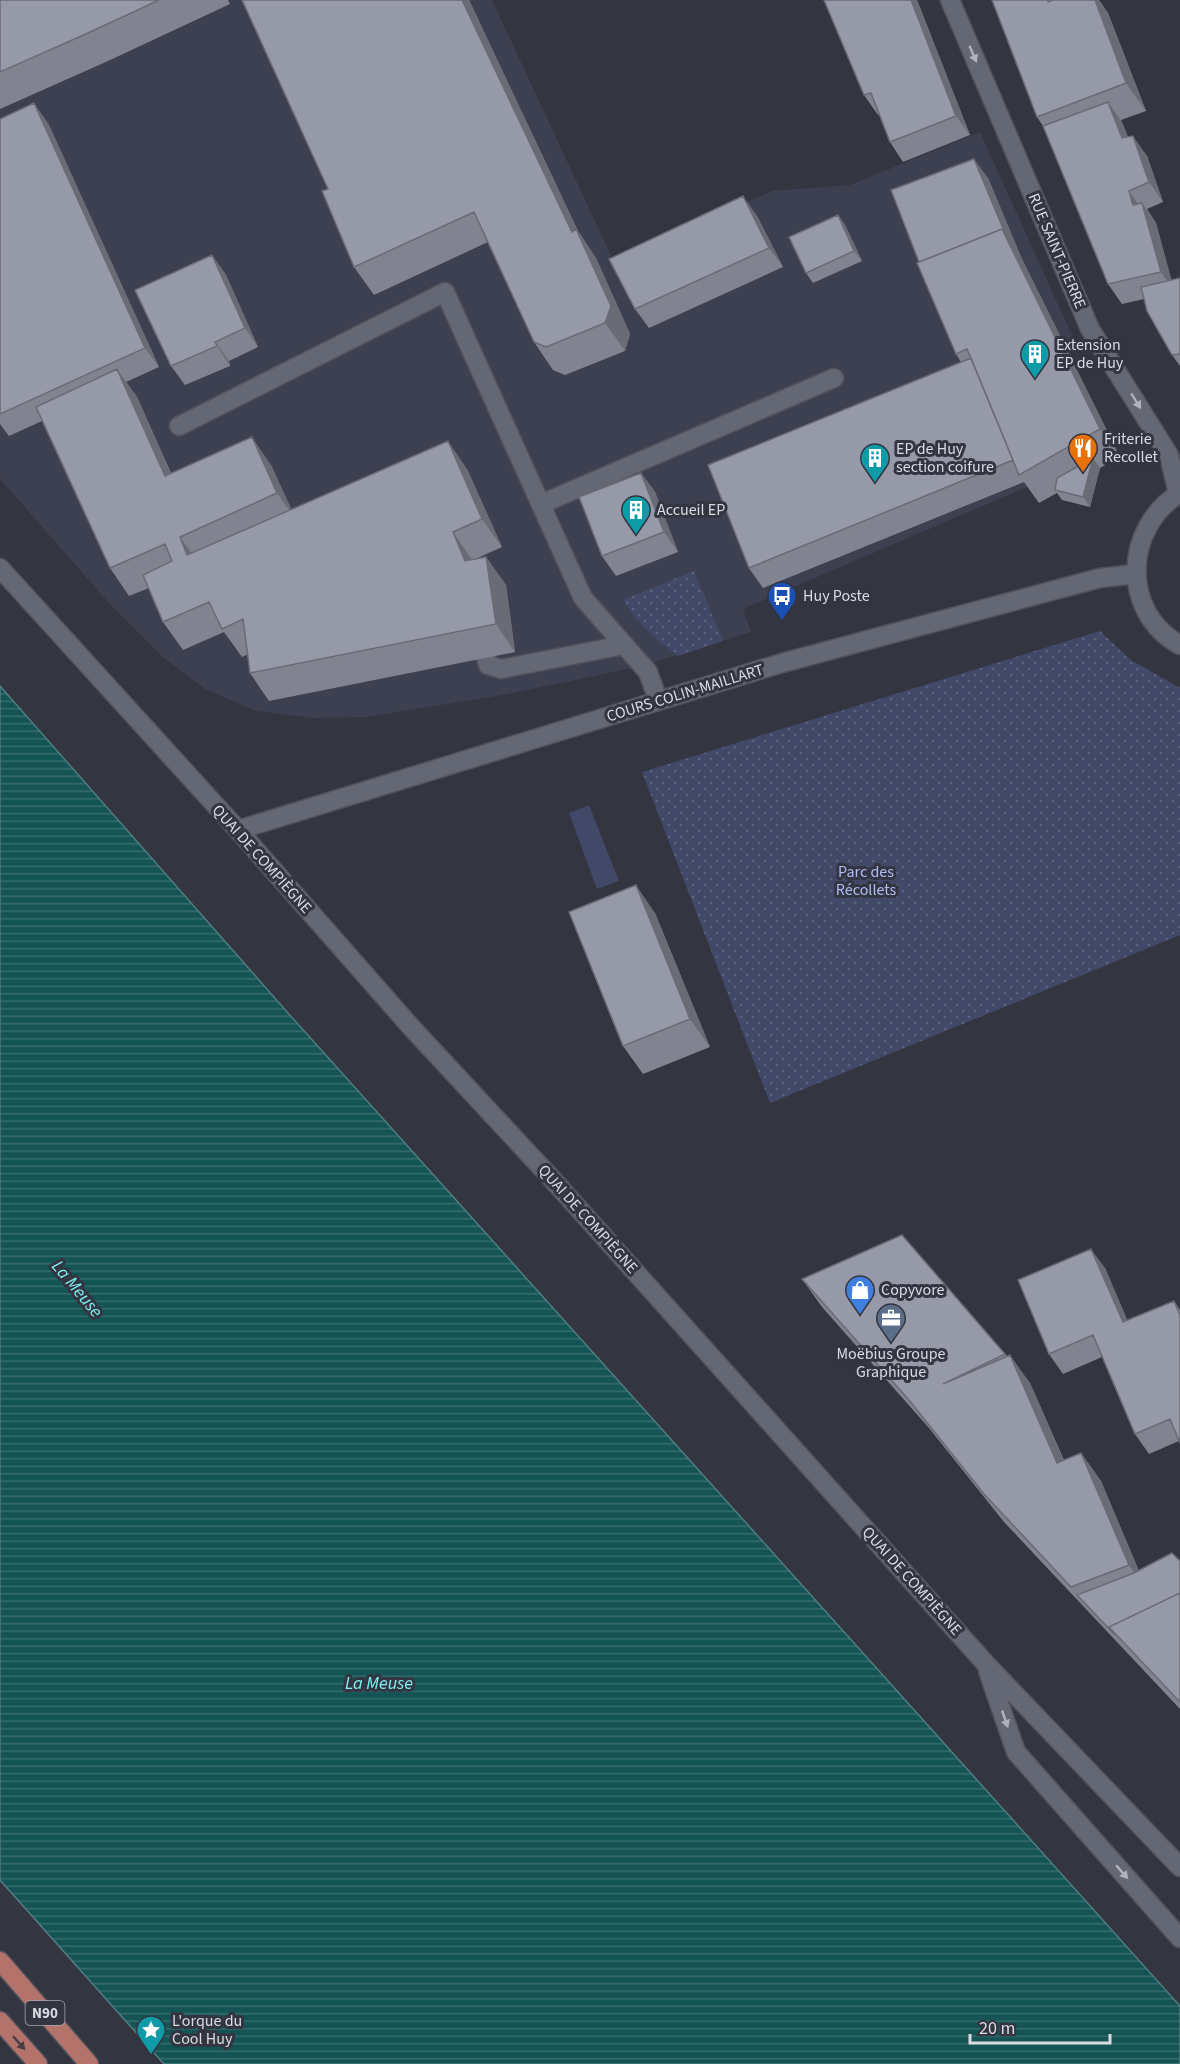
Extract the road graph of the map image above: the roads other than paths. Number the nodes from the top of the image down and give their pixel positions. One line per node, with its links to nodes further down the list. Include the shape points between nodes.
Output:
1 (950, 0): 4 (main road, RUE SAINT-PIERRE, one-way to 4, via 1090,329 1169,454)
2 (834, 378): 5 (main road)
3 (179, 426): 5 (main road, via 445,292)
4 (1179, 493): 7 (main road, via 1155,515 1140,543)
5 (541, 504): 8 (main road, via 583,598)
6 (0, 568): 12 (main road, QUAI DE COMPIÈGNE)
7 (1136, 574): 9 (main road, via 1140,599 1153,622); 11 (main road, COURS COLIN-MAILLART, via 1077,584)
8 (624, 645): 10 (main road, via 501,669 488,665); 11 (main road, via 648,672)
9 (1180, 645)
10 (486, 657)
11 (658, 700): 12 (main road, COURS COLIN-MAILLART)
12 (238, 830): 13 (main road, QUAI DE COMPIÈGNE)
13 (986, 1664): 14 (main road, QUAI DE COMPIÈGNE); 15 (main road, one-way to 15, via 1016,1752)
14 (1180, 1867)
15 (1180, 1938)
16 (0, 1962): 19 (main road, N90)
17 (0, 2021): 18 (main road, N90, one-way to 18)
18 (38, 2064)
19 (89, 2064)

